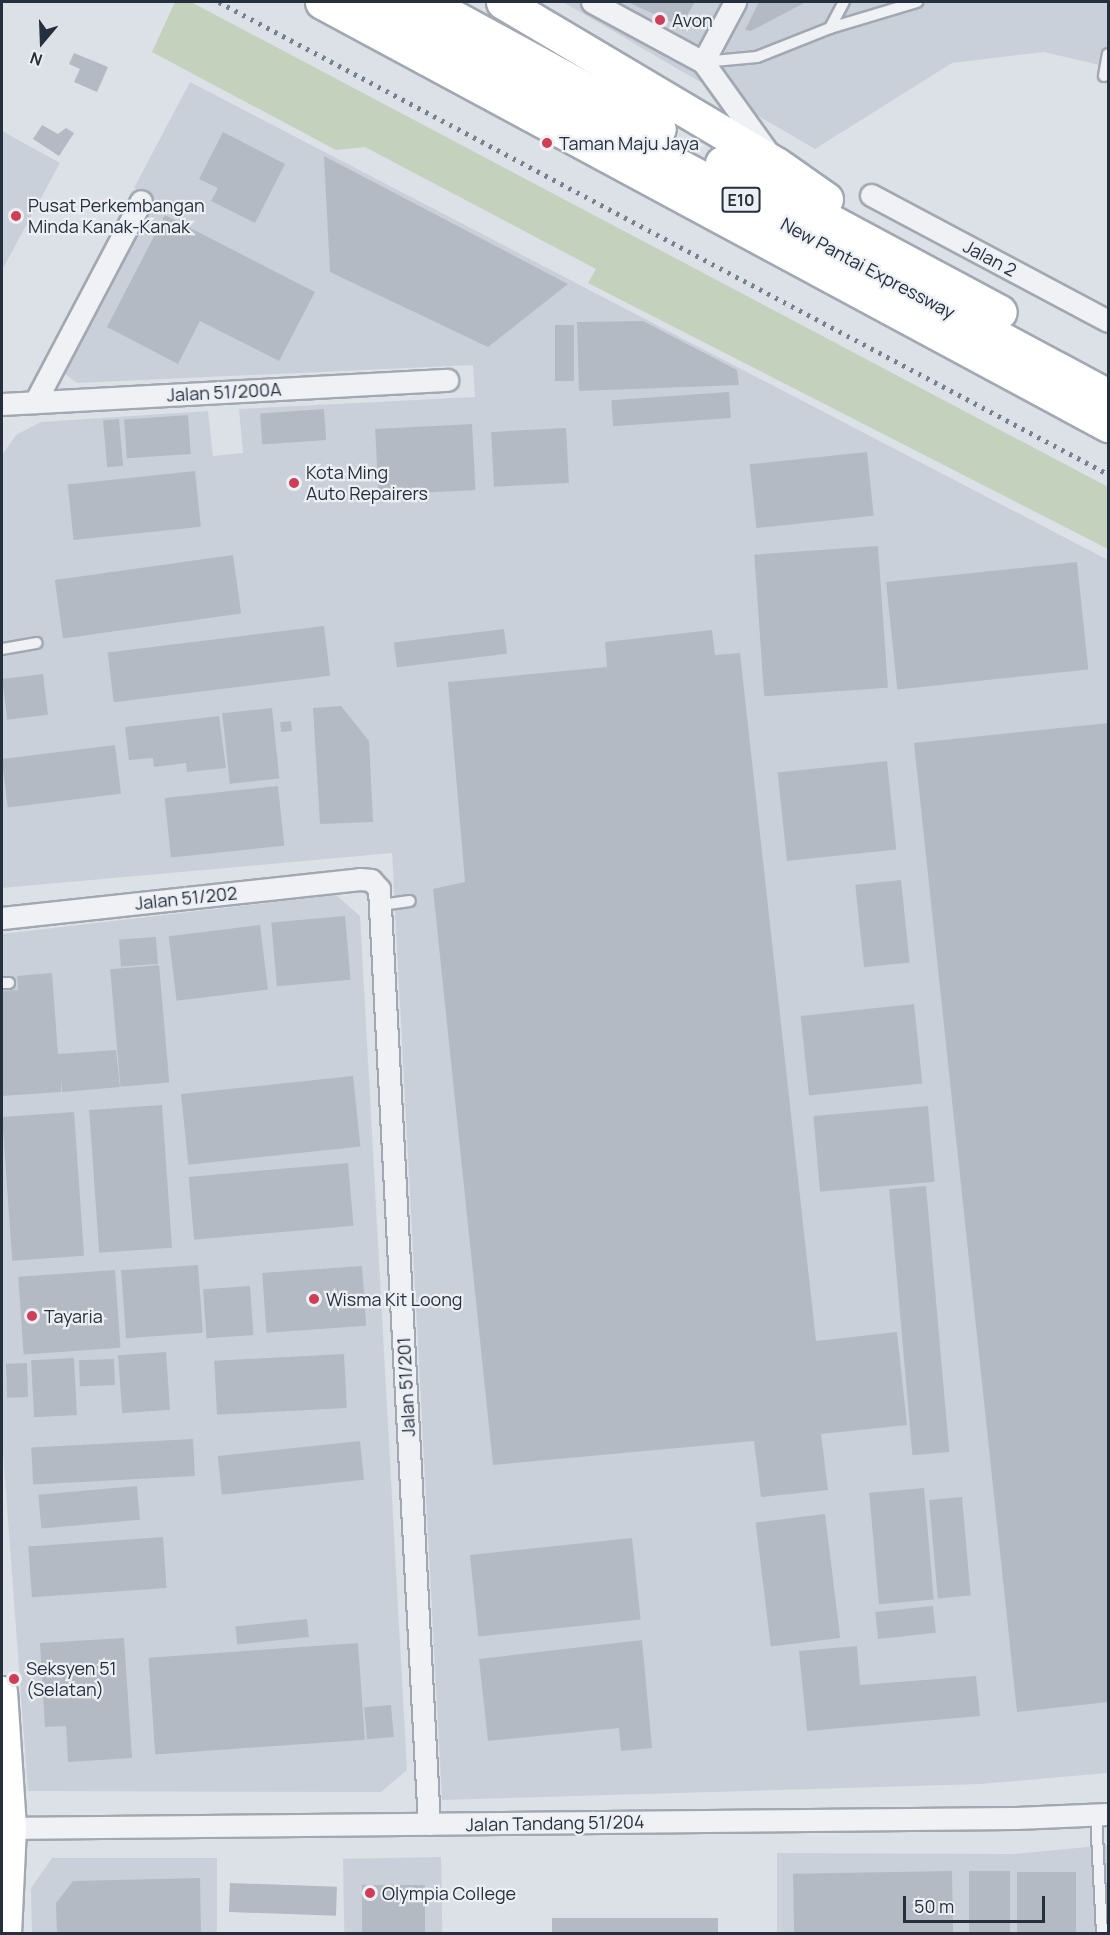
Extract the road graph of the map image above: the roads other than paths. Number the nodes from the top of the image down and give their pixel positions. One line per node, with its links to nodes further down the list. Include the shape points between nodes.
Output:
1 (322, 2): 24 (highway)
2 (374, 2): 21 (highway, New Pantai Expressway / E10)
3 (426, 2): 17 (highway, New Pantai Expressway / E10)
4 (503, 2): 14 (highway)
5 (592, 2): 9 (street)
6 (735, 2): 12 (street)
7 (844, 2): 10 (lane)
8 (917, 2): 10 (lane)
9 (617, 7): 12 (street)
10 (830, 28): 12 (lane, via 757,57)
11 (1108, 54): 13 (lane)
12 (703, 62): 14 (street)
13 (1104, 76)
14 (776, 164): 17 (highway, via 833,203)
15 (871, 195): 18 (street, Jalan 2)
16 (141, 201): 22 (street)
17 (872, 244): 19 (highway, New Pantai Expressway / E10)
18 (1106, 314)
19 (1108, 370)
20 (447, 380): 22 (street, Jalan 51/200A)
21 (1108, 396)
22 (35, 402): 23 (street, Jalan 51/200A)
23 (2, 404)
24 (1108, 425)
25 (36, 643): 26 (lane)
26 (2, 649)
27 (371, 880): 29 (street, Jalan 51/201, via 379,889); 30 (street, Jalan 51/202)
28 (410, 901): 29 (lane)
29 (381, 905): 33 (street, Jalan 51/201)
30 (2, 918)
31 (2, 1692): 34 (main road)
32 (1102, 1814): 33 (street, Jalan Tandang 51/204); 36 (lane)
33 (429, 1824): 34 (street, Jalan Tandang 51/204)
34 (6, 1828): 35 (main road)
35 (6, 1934)
36 (1102, 1934)

